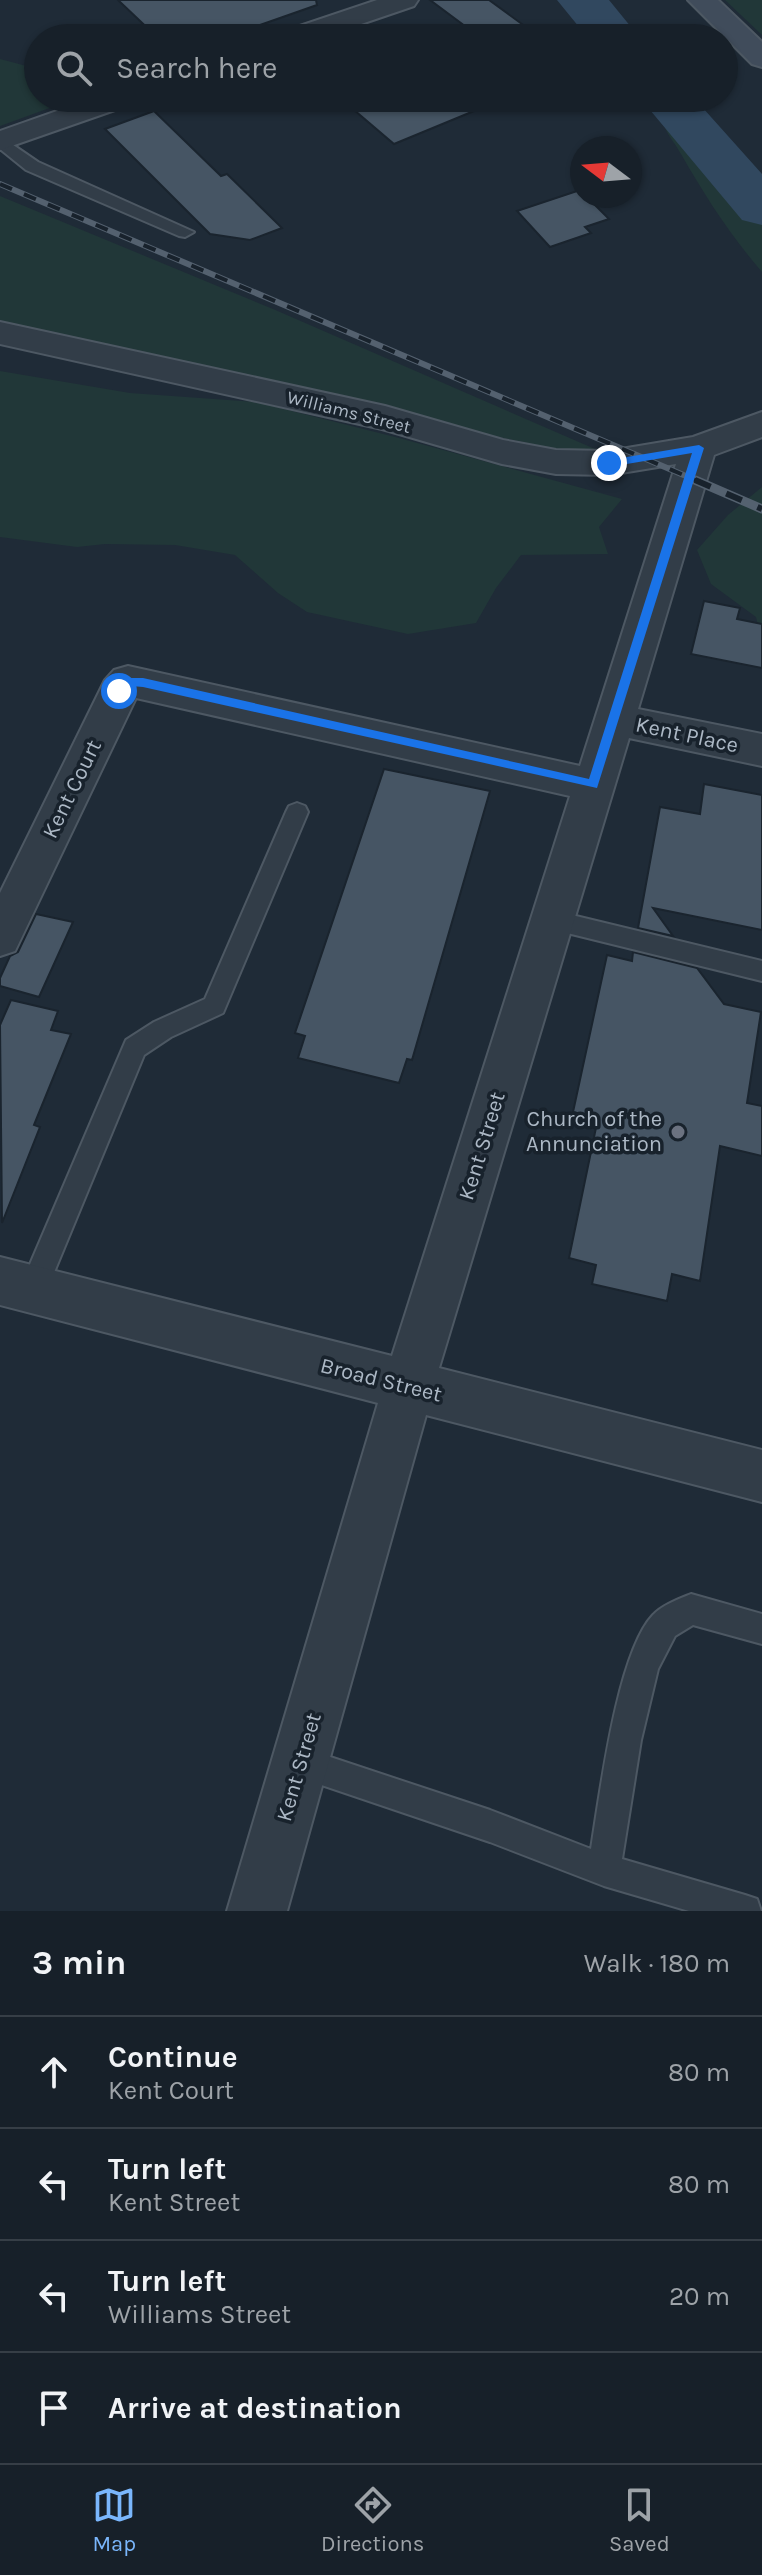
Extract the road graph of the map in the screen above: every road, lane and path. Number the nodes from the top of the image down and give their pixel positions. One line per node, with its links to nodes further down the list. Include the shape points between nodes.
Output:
1 (404, 0): 3 (street)
2 (702, 0): 4 (street)
3 (333, 24)
4 (727, 24)
5 (738, 35): 6 (street)
6 (762, 58)
7 (82, 112): 8 (street)
8 (0, 141): 9 (lane, via 32,166)
9 (185, 232)
10 (0, 333): 12 (street, Williams Street, via 385,418 556,462 632,461)
11 (762, 424): 12 (street)
12 (699, 448): 13 (street, Kent Street)
13 (613, 719): 14 (street, Kent Place); 15 (street, Kent Street)
14 (762, 750)
15 (593, 785): 17 (street, Kent Street); 18 (street, Kent Court, via 128,681)
16 (297, 812): 20 (lane, via 214,1006 153,1032 135,1048)
17 (551, 920): 19 (lane); 21 (street, Kent Street)
18 (0, 938)
19 (762, 971)
20 (17, 1286): 21 (street, Broad Street)
21 (408, 1387): 22 (street, Broad Street); 24 (street, Kent Street)
22 (762, 1476)
23 (762, 1629): 25 (lane, via 691,1609 663,1626 648,1650 628,1726)
24 (300, 1763): 25 (lane); 26 (street, Kent Street)
25 (604, 1870): 27 (lane)
26 (257, 1911)
27 (745, 1911)

